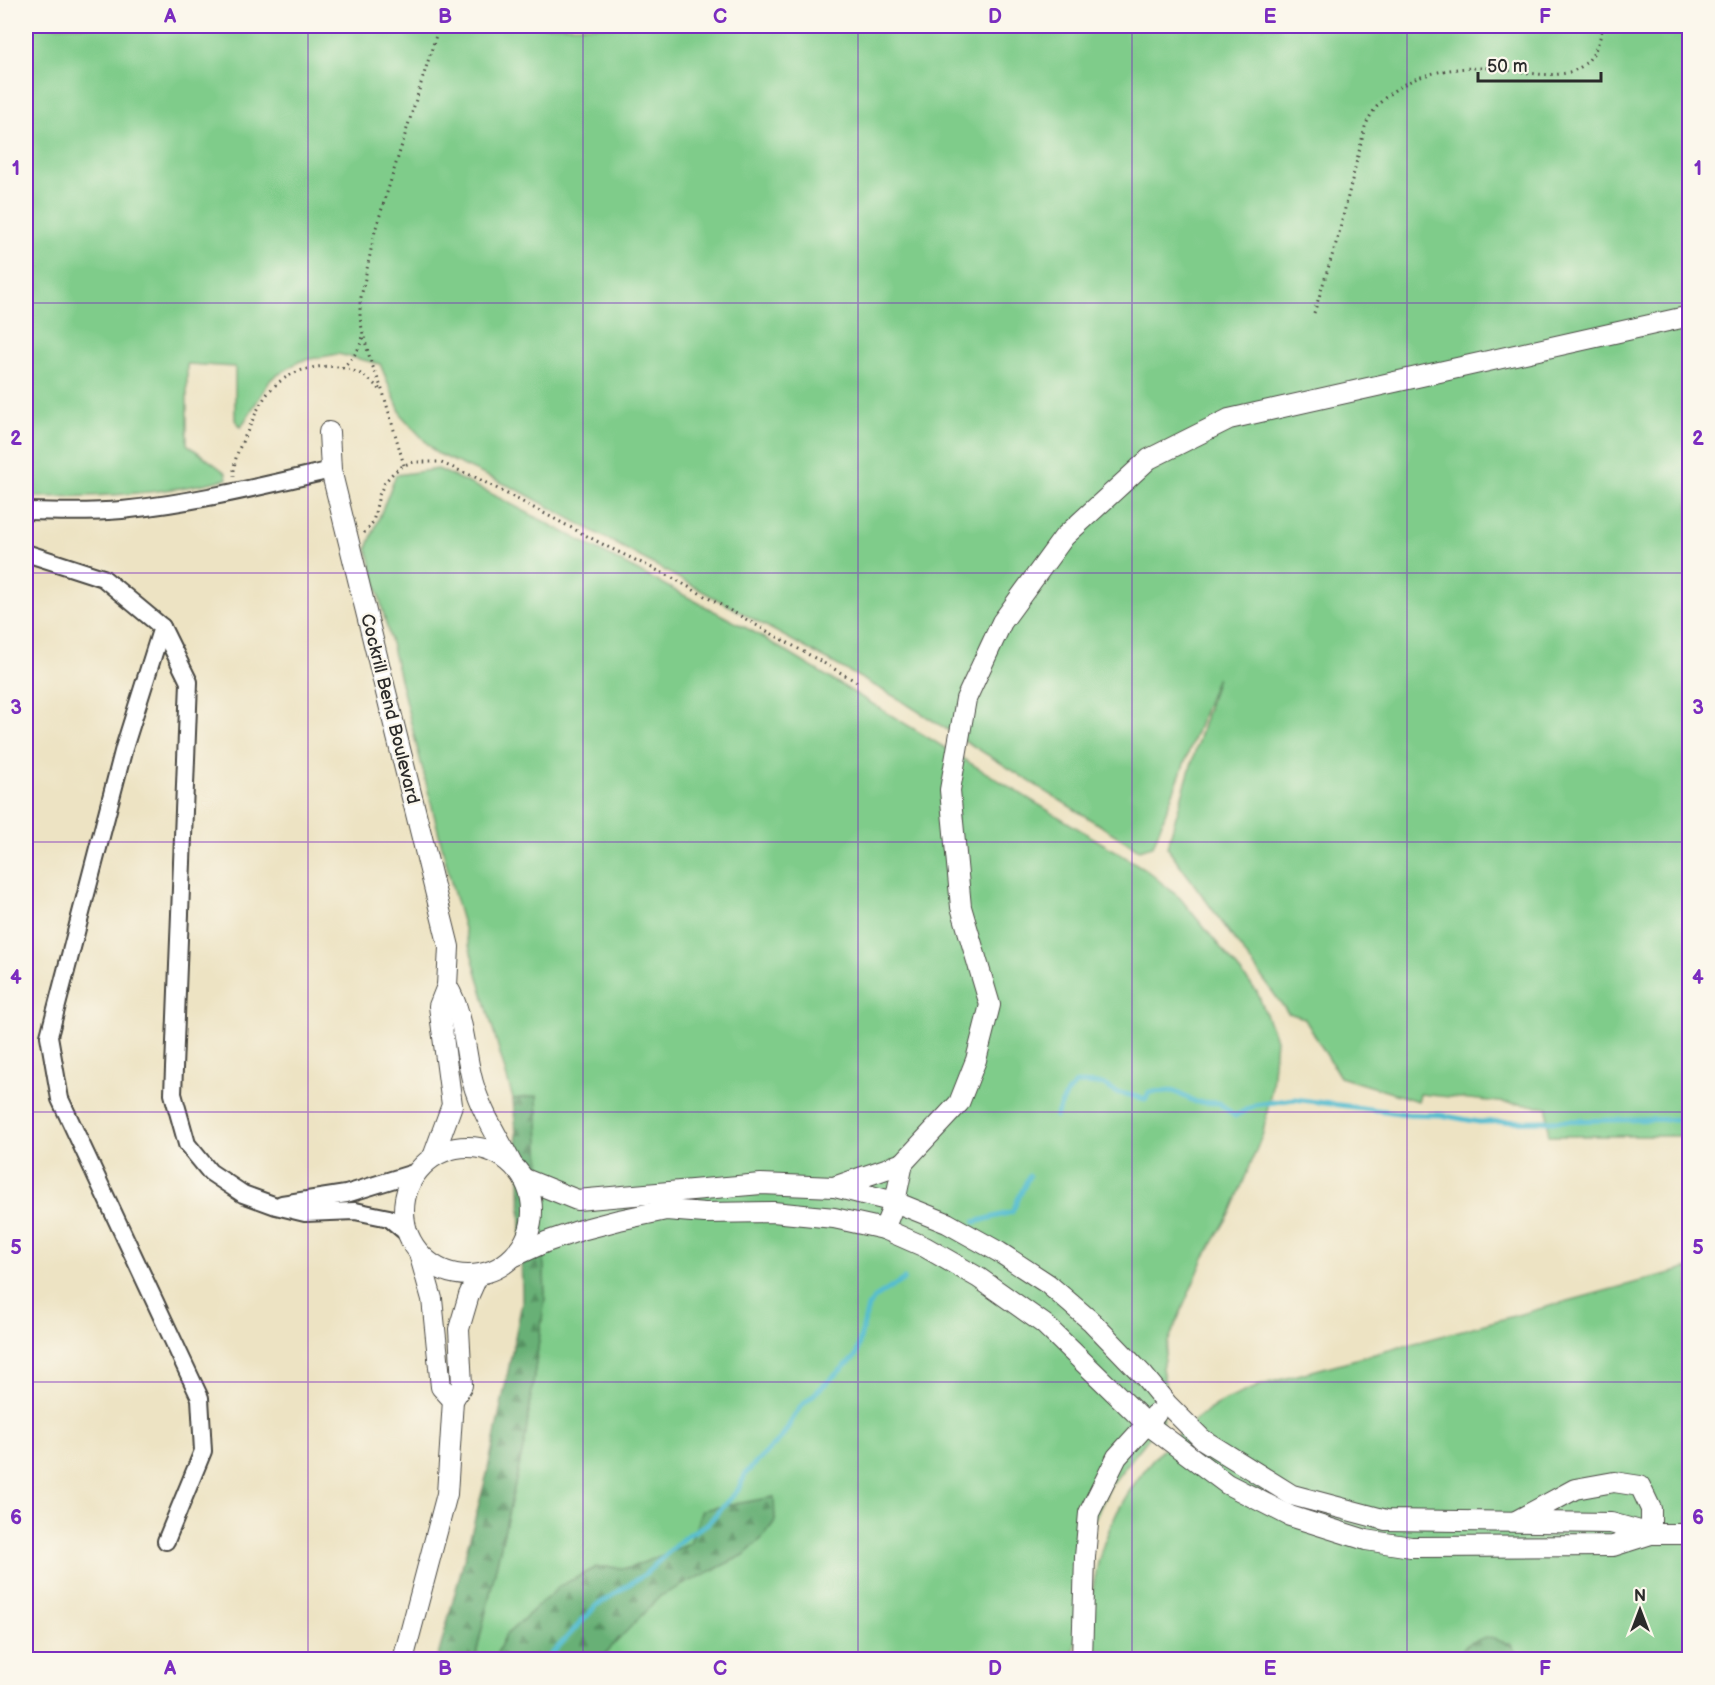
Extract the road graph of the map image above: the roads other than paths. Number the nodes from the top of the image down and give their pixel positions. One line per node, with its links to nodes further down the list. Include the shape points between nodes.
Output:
1 (1689, 316): 10 (street, via 1229,419 1149,459 1064,537 1002,622 966,699 950,790 961,907 990,1005 976,1060 958,1103)
2 (329, 432): 3 (street, Cockrill Bend Boulevard)
3 (331, 470): 4 (street, via 195,500 121,510); 7 (street, Cockrill Bend Boulevard, via 448,947)
4 (26, 511)
5 (26, 553): 6 (street, via 103,578)
6 (162, 627): 16 (street, via 189,682 173,1094 187,1144 210,1172 243,1194); 28 (street, via 124,748 49,1036 60,1099 200,1398 203,1451)
7 (447, 986): 8 (street, Cockrill Bend Boulevard, via 439,1006 452,1105); 9 (street, Cockrill Bend Boulevard, via 456,1001 473,1084)
8 (433, 1157): 9 (street, via 453,1149 475,1147); 11 (street)
9 (512, 1163): 12 (street)
10 (903, 1163): 13 (street); 15 (street)
11 (417, 1172): 16 (street, via 346,1194); 18 (street, via 407,1191 404,1213)
12 (525, 1179): 14 (street, via 577,1200); 20 (street, via 532,1198 533,1219 527,1239)
13 (834, 1187): 14 (street, via 761,1184); 15 (street)
14 (666, 1201): 17 (street, via 705,1213 773,1212 834,1218); 20 (street)
15 (895, 1202): 17 (street); 23 (street, via 947,1223 1048,1284 1092,1322)
16 (276, 1206): 18 (street, via 305,1213 355,1211 389,1218)
17 (884, 1229): 24 (street, via 980,1278 1044,1324)
18 (408, 1234): 19 (street)
19 (419, 1253): 21 (street, via 446,1271); 22 (street, via 432,1299 441,1387)
20 (515, 1256): 21 (street, via 499,1268)
21 (478, 1275): 22 (street, via 459,1329 462,1385)
22 (453, 1400): 29 (street, via 447,1494)
23 (1167, 1404): 24 (street); 25 (street, via 1202,1439 1292,1495 1386,1520)
24 (1147, 1424): 26 (street, via 1227,1484 1290,1516 1366,1540 1411,1547 1613,1546); 30 (street, via 1117,1457 1089,1513)
25 (1514, 1522): 26 (street, via 1611,1523); 26 (street, via 1575,1489 1614,1482 1640,1486 1651,1509)
26 (1651, 1534): 27 (street)
27 (1689, 1534)
28 (166, 1541)
29 (403, 1659)
30 (1082, 1659)

